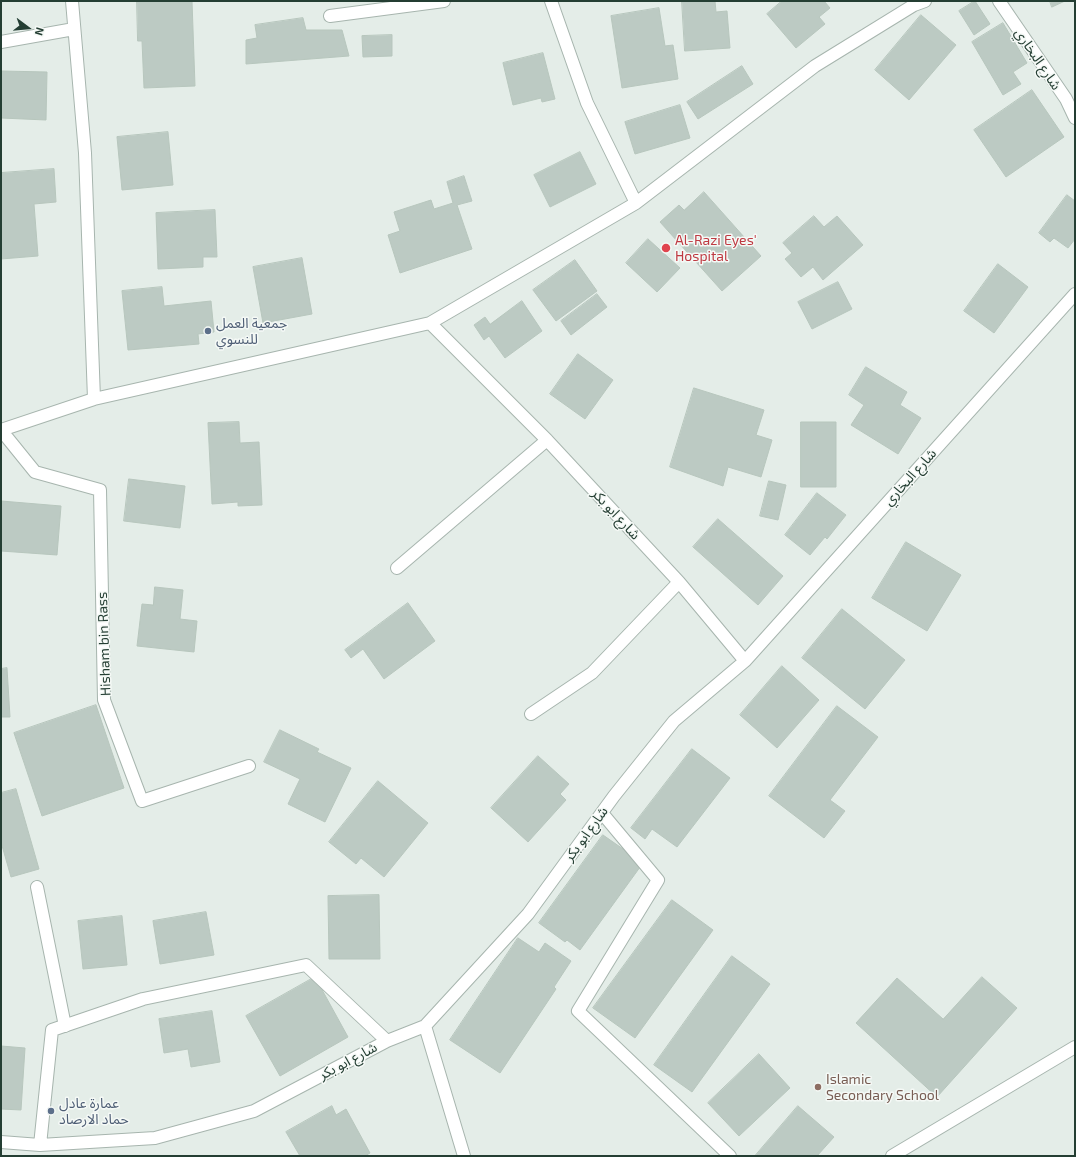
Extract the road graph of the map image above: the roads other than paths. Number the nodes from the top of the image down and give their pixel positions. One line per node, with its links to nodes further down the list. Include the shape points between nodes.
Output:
1 (72, 1): 7 (street)
2 (444, 1): 6 (street)
3 (551, 1): 10 (street, via 587,103)
4 (924, 1): 10 (street, via 815,66)
5 (999, 1): 9 (street, شارع البخاري, via 1066,99)
6 (330, 16)
7 (74, 29): 8 (street); 13 (street, via 85,153)
8 (1, 42)
9 (1075, 118)
10 (636, 203): 12 (street)
11 (1075, 294): 18 (street, شارع البخاري)
12 (430, 323): 13 (street); 15 (street, شارع ابو بكر)
13 (94, 399): 14 (street)
14 (1, 430): 20 (street, Hisham bin Rass, via 35,472 100,490 104,700 142,801)
15 (547, 440): 16 (street); 17 (street, شارع ابو بكر)
16 (397, 568)
17 (679, 582): 18 (street, شارع ابو بكر); 19 (street, via 592,673)
18 (745, 661): 21 (street, شارع ابو بكر, via 674,722)
19 (531, 714)
20 (249, 766)
21 (602, 813): 24 (street, شارع ابو بكر, via 528,914); 30 (street, via 658,880 578,1011)
22 (37, 887): 23 (street)
23 (65, 1026): 25 (street, via 143,999 306,966); 28 (street, via 52,1030)
24 (424, 1026): 25 (street, شارع ابو بكر); 29 (street)
25 (387, 1041): 28 (street, شارع ابو بكر, via 254,1111 155,1138)
26 (1075, 1047): 31 (street)
27 (1, 1142): 28 (street, شارع ابو بكر)
28 (40, 1145)
29 (464, 1156)
30 (730, 1156)
31 (892, 1156)

